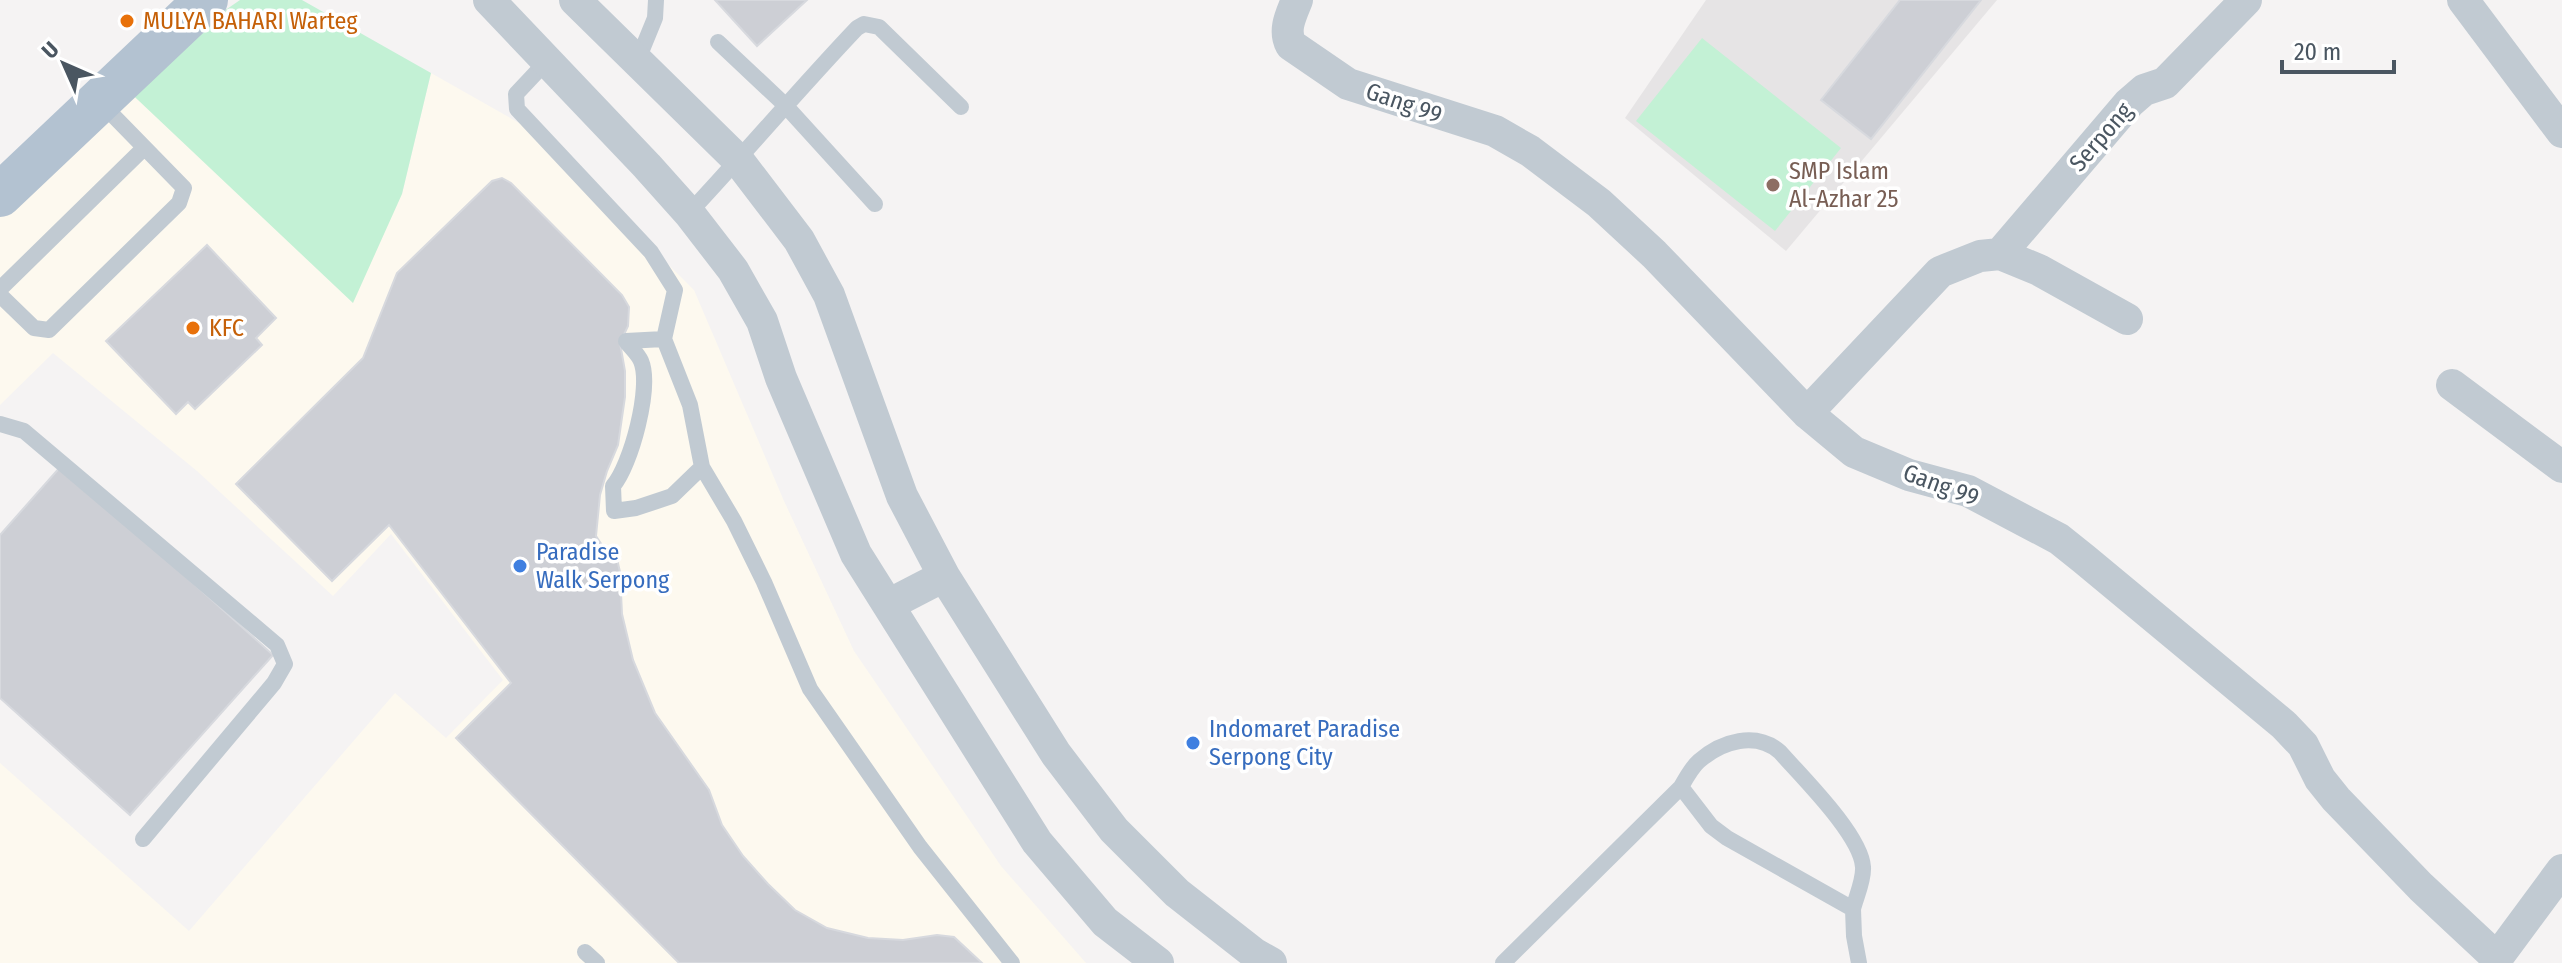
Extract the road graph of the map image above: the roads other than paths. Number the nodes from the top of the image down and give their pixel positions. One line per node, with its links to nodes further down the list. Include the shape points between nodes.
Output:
1 (206, 0): 11 (main road)
2 (489, 0): 9 (street)
3 (575, 0): 10 (street)
4 (656, 0): 10 (lane, via 655,18)
5 (1297, 0): 25 (street, Gang 99, via 1287,28 1291,45 1348,84 1495,131 1530,151 1599,203 1654,254)
6 (2246, 0): 20 (street, Serpong, via 2173,76 2129,103)
7 (2463, 0): 14 (street)
8 (718, 42): 12 (lane)
9 (547, 61): 19 (street); 23 (lane, via 516,94 517,109 651,252 675,290)
10 (637, 62): 16 (street)
11 (99, 102): 15 (lane); 17 (main road)
12 (784, 104): 13 (lane, via 857,28 871,24); 16 (lane); 18 (lane)
13 (961, 107)
14 (2562, 132)
15 (144, 148): 21 (lane); 21 (lane, via 184,188 179,203 49,330 34,328)
16 (738, 160): 19 (lane); 29 (street, via 799,240 829,295 902,496)
17 (0, 195)
18 (875, 204)
19 (689, 213): 30 (street, via 733,270 762,321 856,554)
20 (2000, 254): 22 (street); 25 (street, via 1940,272)
21 (0, 292)
22 (2127, 319)
23 (664, 339): 27 (lane, via 690,405); 27 (lane, via 626,341 642,362 643,399 622,476 613,486 614,511 672,496)
24 (2452, 385): 28 (street)
25 (1807, 413): 35 (street, Gang 99, via 1854,452 1968,491 2059,539 2284,725 2303,745 2336,799)
26 (0, 424): 32 (lane, via 36,441 277,645 285,664)
27 (702, 467): 36 (lane, via 734,521 810,689 920,847)
28 (2562, 467)
29 (944, 576): 30 (street); 38 (street, via 1056,754 1114,830 1177,893)
30 (888, 605): 37 (street, via 1037,842 1105,922)
31 (1681, 787): 34 (lane, via 1727,838); 34 (lane, via 1697,763 1714,750 1755,739 1769,742 1855,845 1863,868); 39 (lane)
32 (143, 839)
33 (2562, 870): 35 (street, Gang 99)
34 (1853, 909): 40 (lane)
35 (2498, 960)
36 (1012, 963)
37 (1158, 963)
38 (1271, 963)
39 (1503, 963)
40 (1859, 963)

